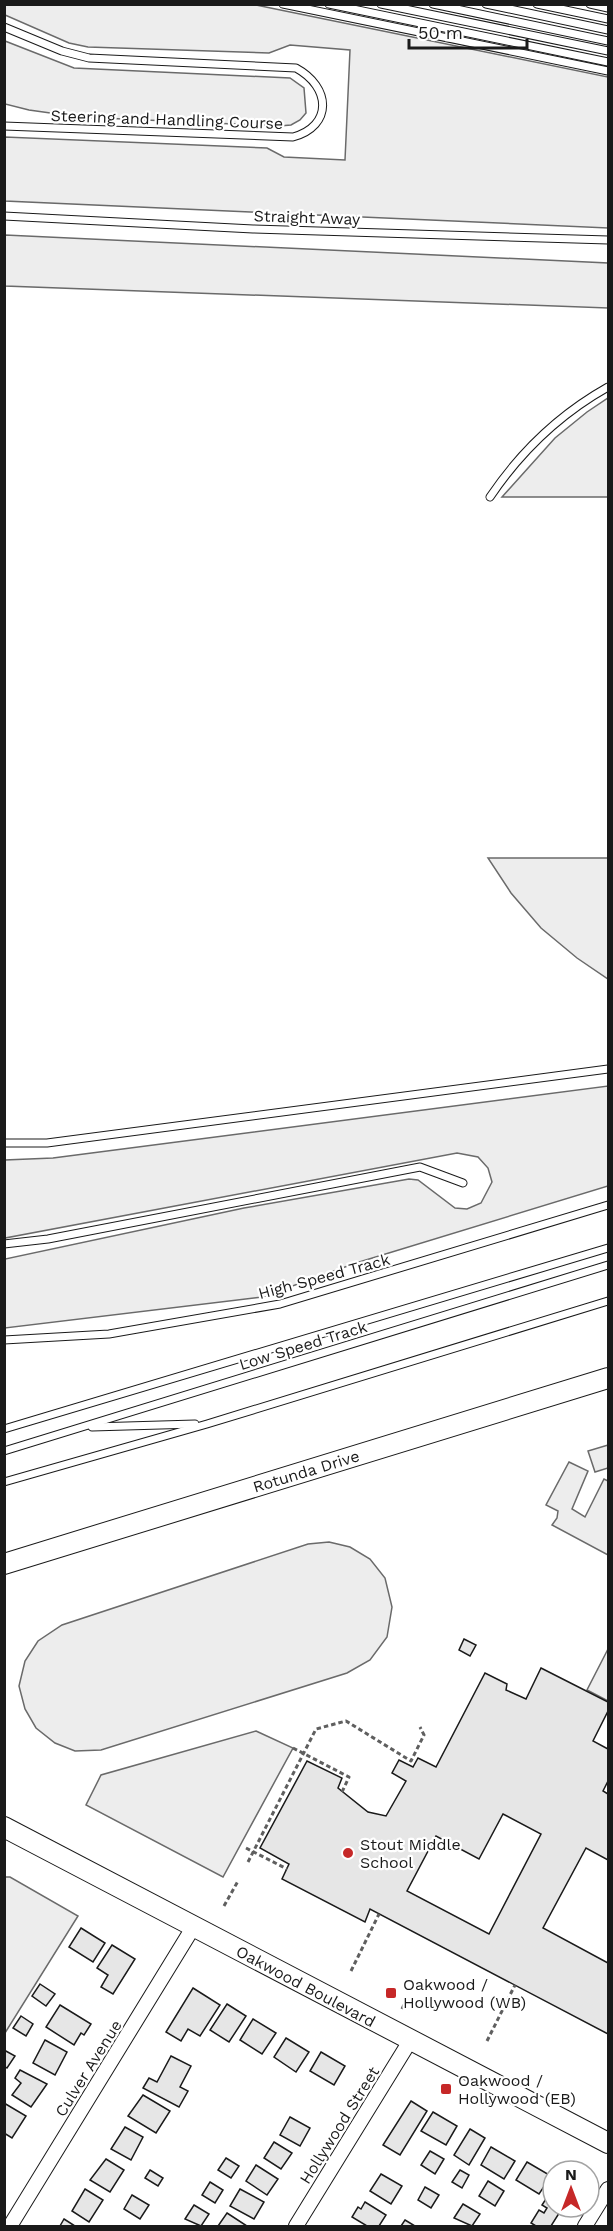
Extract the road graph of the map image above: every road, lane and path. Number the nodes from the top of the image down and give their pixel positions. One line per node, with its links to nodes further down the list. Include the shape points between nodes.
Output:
1 (283, 4): 15 (lane)
2 (329, 4): 14 (lane)
3 (381, 4): 13 (lane)
4 (433, 4): 12 (lane)
5 (486, 4): 11 (lane)
6 (537, 4): 9 (lane)
7 (590, 4): 8 (lane)
8 (609, 8)
9 (609, 19)
10 (4, 27): 16 (lane, Steering and Handling Course, via 62,51 88,57 297,68 311,76 321,90 322,106 320,121 309,133 293,138)
11 (609, 30)
12 (609, 40)
13 (609, 51)
14 (609, 62)
15 (609, 72)
16 (4, 126)
17 (4, 216): 18 (lane, Straight Away, via 254,229)
18 (609, 240)
19 (609, 387): 20 (lane, via 565,415 535,441)
20 (490, 496)
21 (609, 1069): 22 (lane, via 47,1143)
22 (4, 1143)
23 (463, 1183): 25 (lane, via 420,1167 48,1239)
24 (609, 1205): 29 (lane, High Speed Track, via 280,1305 109,1334)
25 (4, 1244)
26 (609, 1248): 33 (lane)
27 (609, 1265): 32 (lane, Low Speed Track)
28 (609, 1301): 31 (lane)
29 (4, 1340)
30 (609, 1378): 36 (main road, Rotunda Drive)
31 (207, 1424): 32 (lane); 35 (lane)
32 (83, 1428): 34 (lane, Low Speed Track)
33 (4, 1430)
34 (4, 1451)
35 (4, 1482)
36 (4, 1564)
37 (420, 1727): 39 (path, via 424,1735 411,1761 346,1721 316,1729)
38 (293, 1749): 39 (path)
39 (304, 1754): 40 (path, via 349,1777); 43 (path)
40 (342, 1792)
41 (4, 1827): 49 (main road, Oakwood Boulevard)
42 (246, 1848): 43 (path)
43 (253, 1852): 44 (path); 45 (path)
44 (248, 1862)
45 (287, 1869)
46 (238, 1881): 47 (path)
47 (224, 1906)
48 (379, 1914): 50 (path)
49 (194, 1926): 54 (main road, Oakwood Boulevard); 58 (street, Culver Avenue)
50 (351, 1971)
51 (515, 1985): 55 (path)
52 (406, 2000): 53 (path)
53 (402, 2009)
54 (410, 2041): 56 (main road, Oakwood Boulevard); 59 (street, Hollywood Street)
55 (487, 2041)
56 (609, 2143)
57 (609, 2189): 60 (street)
58 (10, 2226)
59 (296, 2226)
60 (585, 2226)

